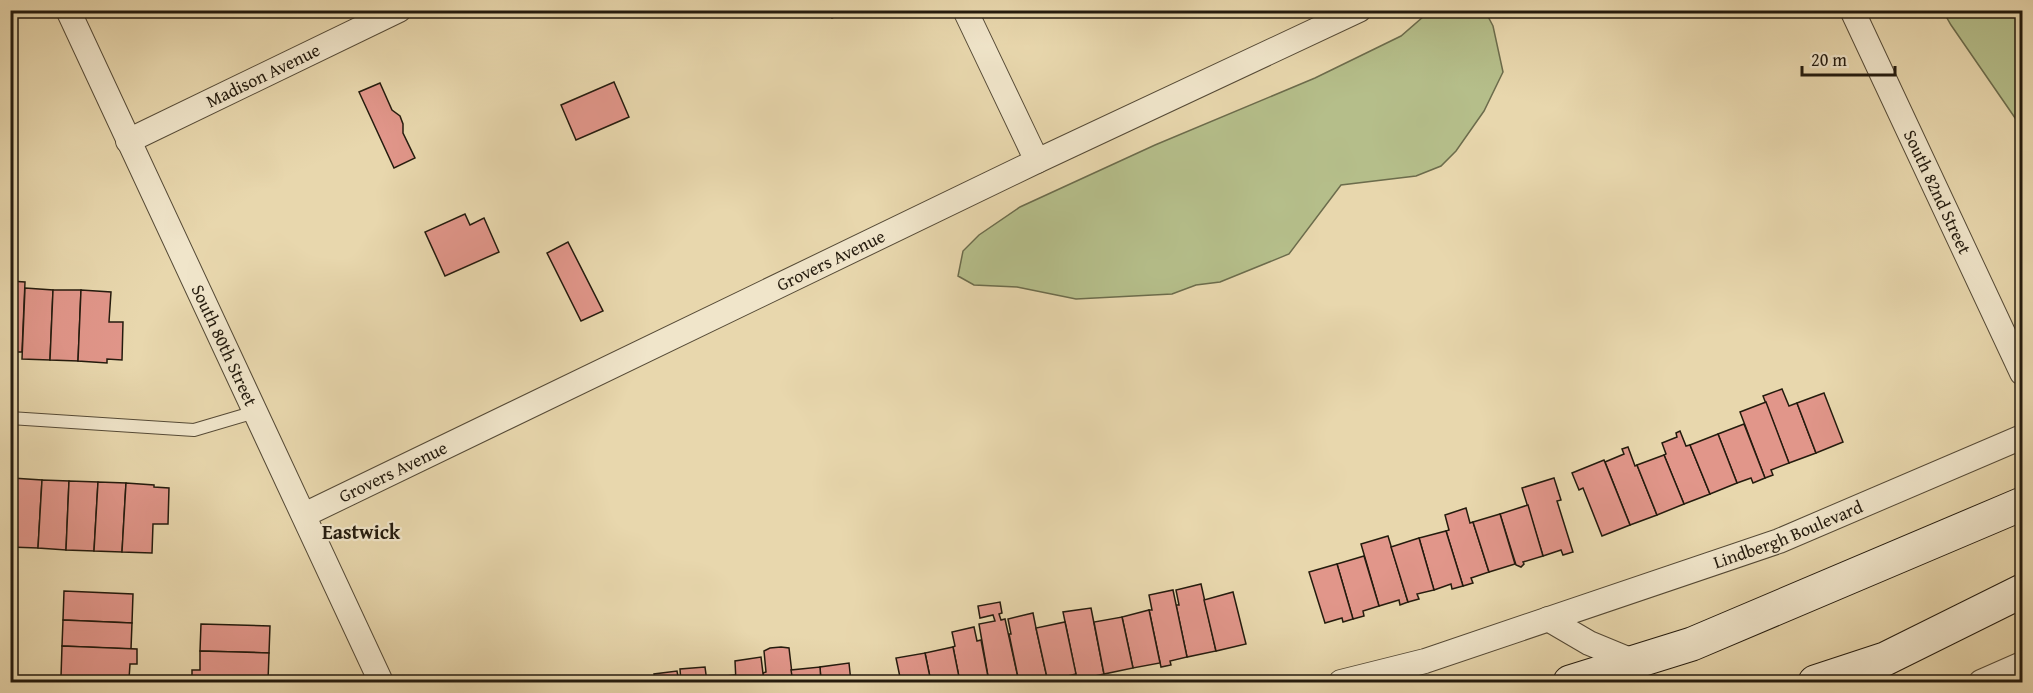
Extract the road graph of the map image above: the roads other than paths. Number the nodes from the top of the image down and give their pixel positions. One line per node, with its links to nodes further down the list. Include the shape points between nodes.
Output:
1 (68, 10): 6 (street, South 80th Street)
2 (399, 10): 6 (street, Madison Avenue)
3 (965, 10): 7 (street)
4 (1359, 10): 7 (street, Grovers Avenue)
5 (1852, 10): 8 (street, South 82nd Street)
6 (128, 141): 9 (street, South 80th Street)
7 (1037, 160): 13 (street, Grovers Avenue)
8 (2022, 373)
9 (255, 412): 10 (lane, via 194,430); 13 (street, South 80th Street)
10 (10, 418)
11 (2022, 437): 15 (street, Lindbergh Boulevard, via 1779,541)
12 (2022, 504): 16 (main road, via 1692,644)
13 (304, 514): 18 (street, South 80th Street)
14 (2022, 591): 21 (main road, via 1885,658)
15 (1548, 619): 16 (street, via 1589,643); 19 (street, Lindbergh Boulevard, via 1425,661)
16 (1635, 662): 20 (main road)
17 (2022, 664): 22 (street)
18 (381, 682)
19 (1341, 682)
20 (1570, 682)
21 (1815, 682)
22 (1981, 682)

